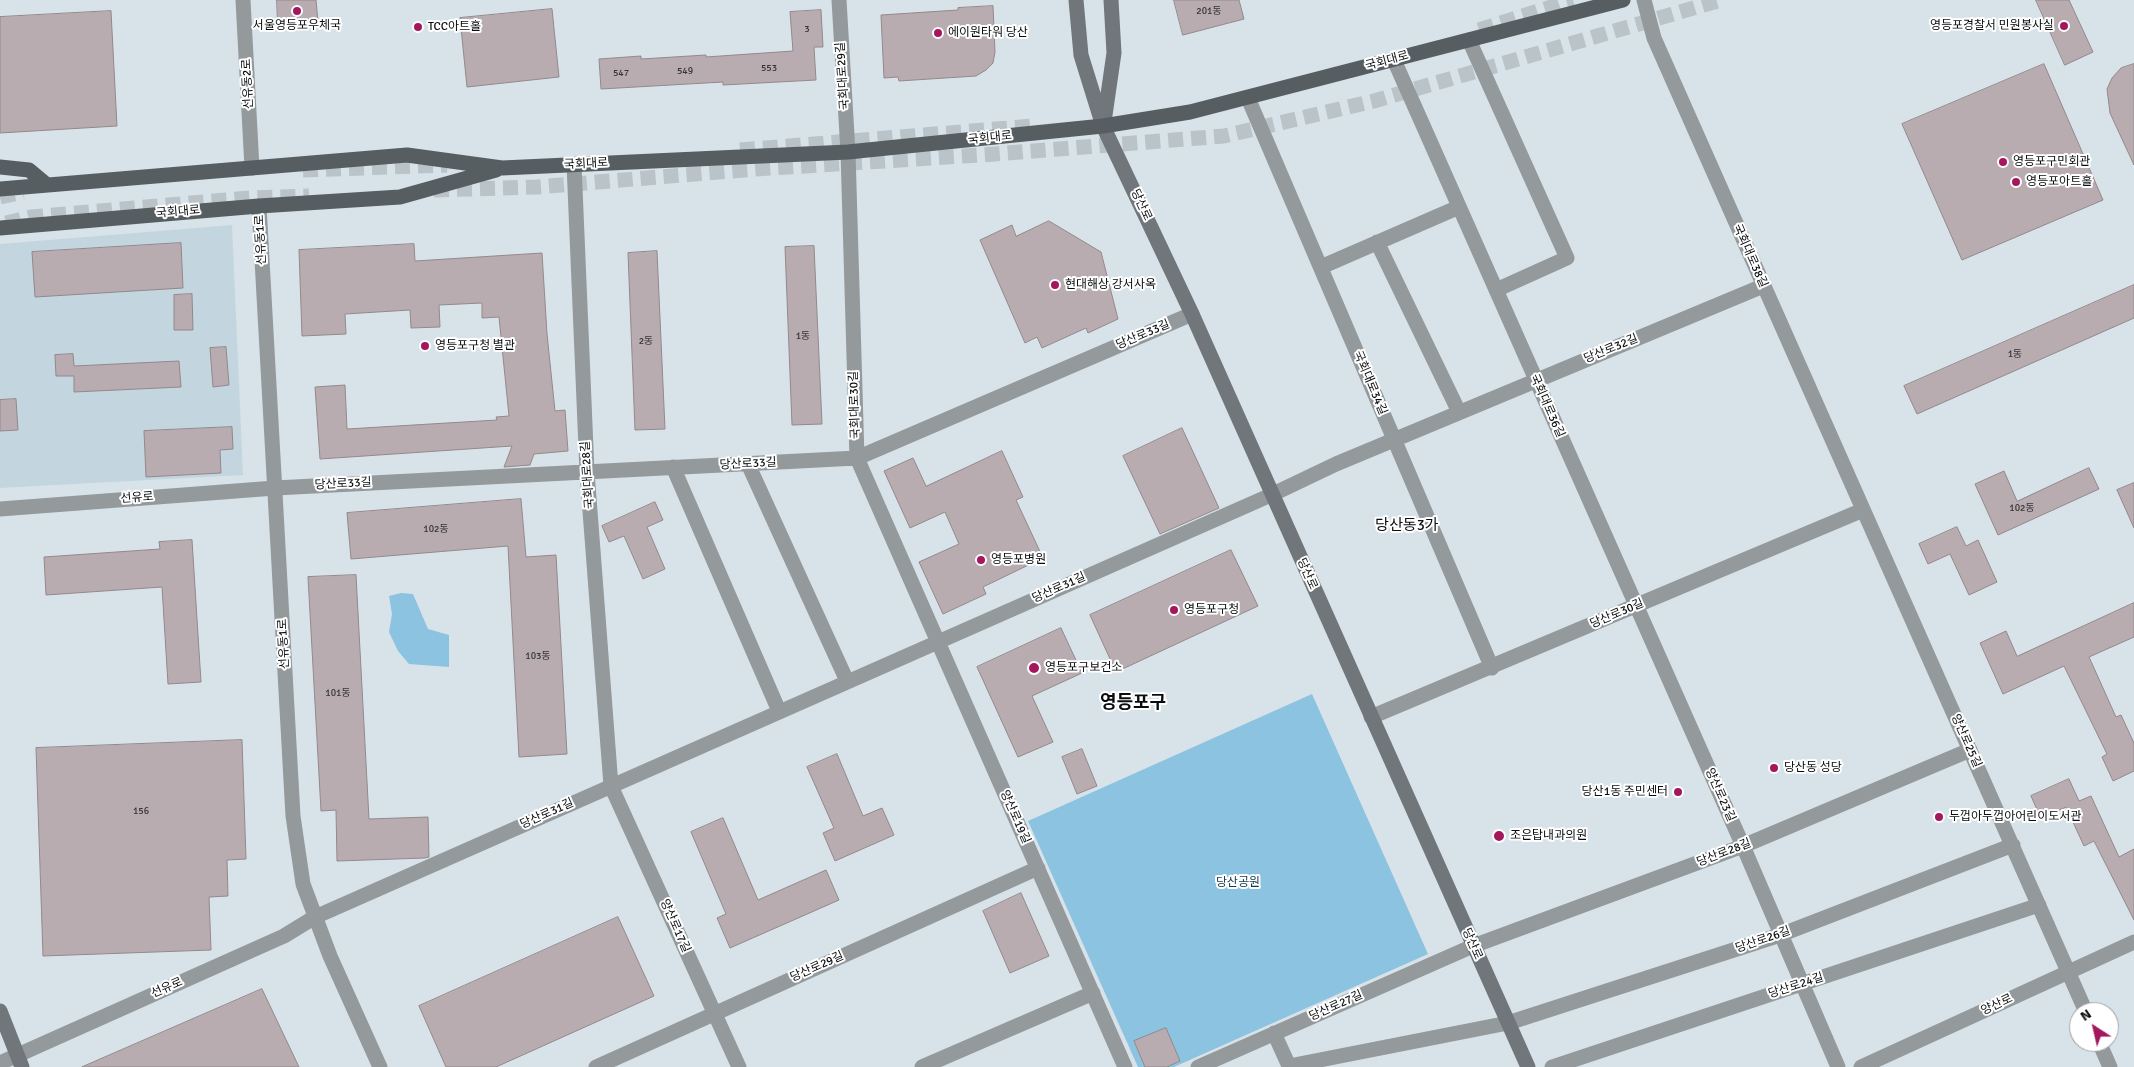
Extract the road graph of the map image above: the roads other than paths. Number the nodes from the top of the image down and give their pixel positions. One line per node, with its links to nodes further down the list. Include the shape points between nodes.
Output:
1 (243, 0): 14 (street, 선유동2로)
2 (839, 0): 11 (street, 국회대로29길)
3 (1076, 0): 10 (main road, 당산로, via 1081,55)
4 (1111, 0): 10 (main road, via 1114,53)
5 (1623, 0): 7 (main road, 국회대로)
6 (1644, 0): 23 (street, 국회대로38길, via 1654,38)
7 (1469, 40): 8 (main road, 국회대로); 24 (street, via 1566,258)
8 (1394, 60): 9 (main road, 국회대로); 19 (street, 국회대로36길)
9 (1248, 98): 10 (main road, 국회대로, via 1190,112); 22 (street, 국회대로34길)
10 (1103, 126): 11 (main road, 국회대로); 25 (main road, 당산로)
11 (848, 152): 12 (main road, 국회대로); 29 (street, 국회대로30길)
12 (574, 164): 15 (main road, 국회대로); 32 (street, 국회대로28길)
13 (0, 167): 16 (main road, via 29,170)
14 (252, 168): 15 (main road, 국회대로, via 407,155); 16 (main road, 국회대로)
15 (502, 168): 18 (main road, 국회대로, via 400,197)
16 (47, 185): 17 (main road, 국회대로)
17 (3, 191)
18 (259, 206): 20 (main road, 국회대로); 33 (street, 선유동1로)
19 (1459, 207): 21 (street); 24 (street, 국회대로36길)
20 (5, 224)
21 (1377, 242): 22 (street); 27 (street)
22 (1321, 267): 28 (street, 국회대로34길)
23 (1763, 286): 26 (street, 당산로32길); 36 (street, 국회대로38길)
24 (1496, 290): 26 (street, 국회대로36길)
25 (1192, 314): 29 (street, 당산로33길); 34 (main road, 당산로)
26 (1536, 380): 27 (street, 당산로32길); 37 (street, 국회대로36길)
27 (1459, 412): 28 (street, 당산로32길)
28 (1394, 438): 34 (street, 당산로32길); 39 (street, 국회대로34길)
29 (857, 458): 30 (street, 당산로33길); 38 (street, 국회대로30길)
30 (748, 464): 31 (street, 당산로33길); 40 (street)
31 (674, 467): 32 (street, 당산로33길); 41 (street)
32 (587, 472): 33 (street, 당산로33길); 44 (street, 국회대로28길)
33 (275, 488): 35 (street, 선유로); 49 (street, 선유동1로, via 294,816 303,884)
34 (1271, 495): 38 (street, 당산로31길); 42 (main road, 당산로)
35 (0, 508)
36 (1863, 510): 37 (street, 당산로30길); 43 (street, 양산로25길)
37 (1636, 606): 39 (street, 당산로30길); 46 (street, 양산로23길)
38 (938, 641): 40 (street, 당산로31길); 47 (street, 양산로19길)
39 (1492, 668): 42 (street, 당산로30길)
40 (847, 681): 41 (street, 당산로31길)
41 (779, 711): 44 (street, 당산로31길)
42 (1371, 717): 52 (main road, 당산로)
43 (1970, 750): 45 (street, 양산로25길); 46 (street, 당산로28길)
44 (611, 786): 49 (street, 당산로31길); 58 (street, 양산로17길)
45 (2012, 845): 48 (street, 양산로25길); 50 (street, 당산로26길)
46 (1743, 846): 50 (street, 양산로23길); 52 (street, 당산로28길)
47 (1038, 868): 55 (street, 양산로19길); 58 (street, 당산로29길)
48 (2039, 905): 53 (street, 양산로25길); 54 (street, 당산로24길)
49 (315, 917): 62 (street, 선유로, via 284,936); 64 (street, 선유동1로)
50 (1780, 935): 54 (street, 양산로23길); 59 (street, 당산로26길)
51 (2134, 942): 53 (street, 양산로)
52 (1473, 946): 59 (main road, 당산로); 60 (street, 당산로27길)
53 (2069, 972): 56 (street, 양산로25길); 73 (street, 양산로)
54 (1801, 984): 71 (street, 당산로24길); 72 (street, 양산로23길)
55 (1093, 994): 67 (street); 68 (street, 양산로19길)
56 (2082, 1002)
57 (0, 1012): 62 (main road)
58 (715, 1013): 65 (street, 당산로29길); 66 (street, 양산로17길)
59 (1508, 1023): 60 (street, via 1289,1066); 70 (main road, 당산로)
60 (1274, 1033): 69 (street, 당산로27길)
61 (2103, 1052): 74 (street)
62 (19, 1061): 63 (street, 선유로)
63 (0, 1063)
64 (380, 1067)
65 (596, 1067)
66 (739, 1067)
67 (922, 1067)
68 (1125, 1067)
69 (1198, 1067)
70 (1528, 1067)
71 (1552, 1067)
72 (1838, 1067)
73 (1861, 1067)
74 (2110, 1067)

